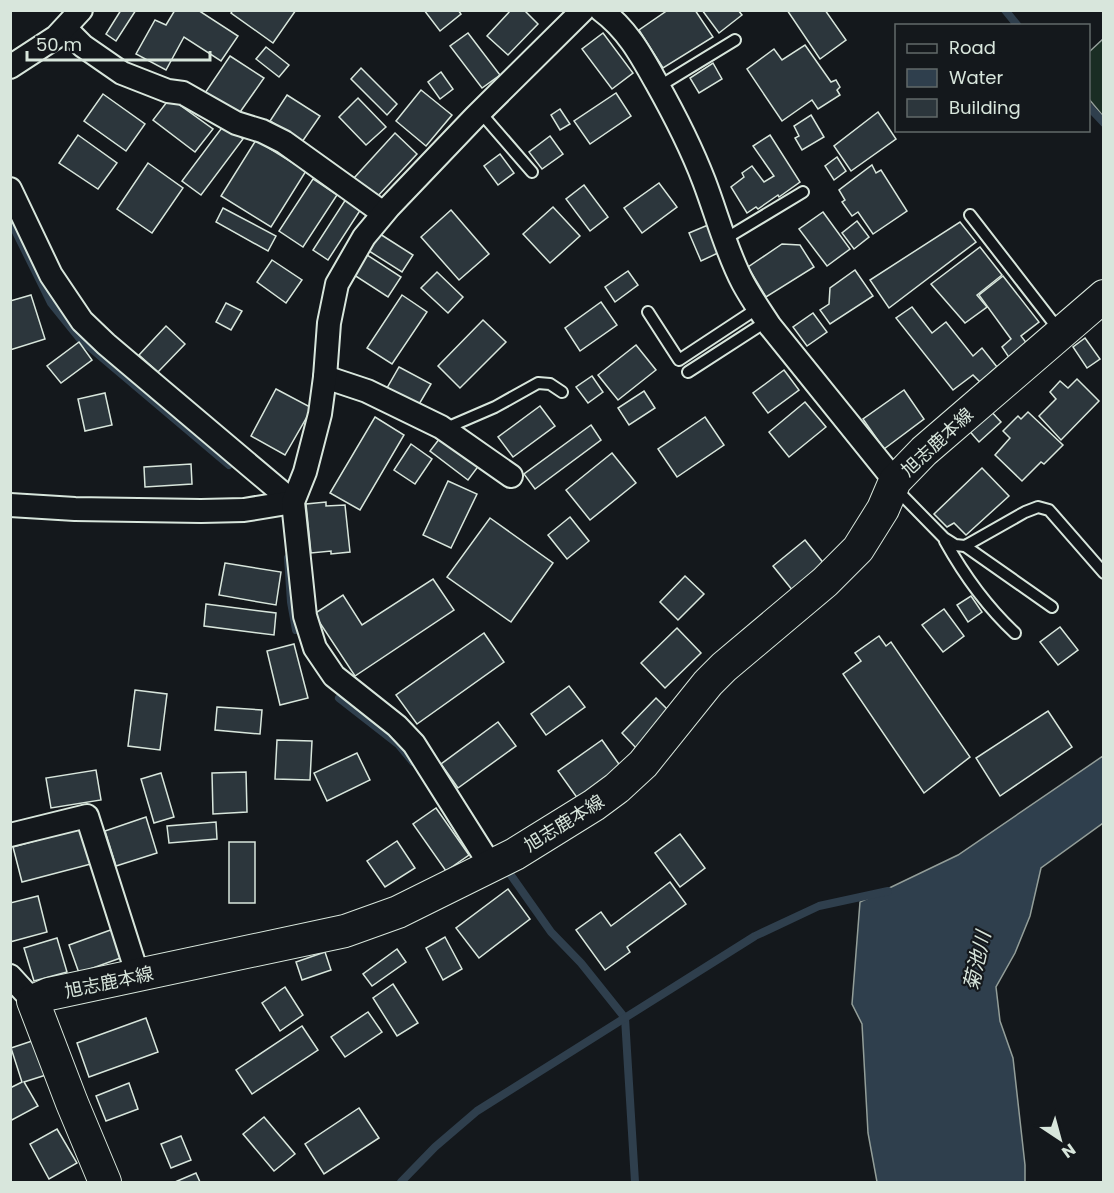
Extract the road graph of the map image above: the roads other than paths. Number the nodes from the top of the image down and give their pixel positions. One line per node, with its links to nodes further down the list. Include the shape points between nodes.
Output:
1 (81, 10): 4 (street)
2 (583, 10): 8 (street)
3 (601, 10): 7 (street, via 638,49)
4 (64, 28): 6 (street); 12 (street, via 83,46 123,72 168,91 183,93 236,123 284,142)
5 (735, 40): 7 (lane)
6 (10, 67)
7 (658, 87): 14 (street, via 690,146)
8 (480, 112): 9 (lane); 12 (street)
9 (532, 172)
10 (10, 189): 25 (street, via 51,275 82,321)
11 (803, 192): 14 (lane)
12 (383, 213): 20 (street, via 337,284 329,322)
13 (970, 215): 18 (lane)
14 (725, 239): 17 (street, via 742,283)
15 (1104, 296): 18 (main road, 旭志鹿本線)
16 (648, 312): 17 (lane, via 679,360)
17 (762, 315): 19 (lane); 24 (street)
18 (1061, 333): 24 (main road, 旭志鹿本線, via 924,451)
19 (688, 372)
20 (325, 377): 22 (street, via 367,391); 25 (street, via 320,414)
21 (562, 392): 22 (lane, via 550,384 538,383)
22 (444, 429): 23 (street)
23 (511, 476)
24 (894, 483): 27 (lane); 33 (main road, 旭志鹿本線, via 884,509 858,549 724,667 634,772 594,805)
25 (293, 502): 26 (street, via 244,510 201,511); 33 (street, via 305,616 315,648 334,676 414,744)
26 (10, 505)
27 (944, 538): 28 (lane); 31 (lane, via 963,573)
28 (965, 546): 29 (lane, via 1038,507 1049,510); 30 (lane)
29 (1104, 573)
30 (1052, 607)
31 (1015, 633)
32 (10, 835): 35 (street, via 87,816)
33 (490, 866): 35 (main road, 旭志鹿本線, via 398,912 345,931)
34 (10, 976): 36 (street)
35 (138, 976): 36 (main road, 旭志鹿本線)
36 (33, 1000): 37 (main road)
37 (105, 1182)

